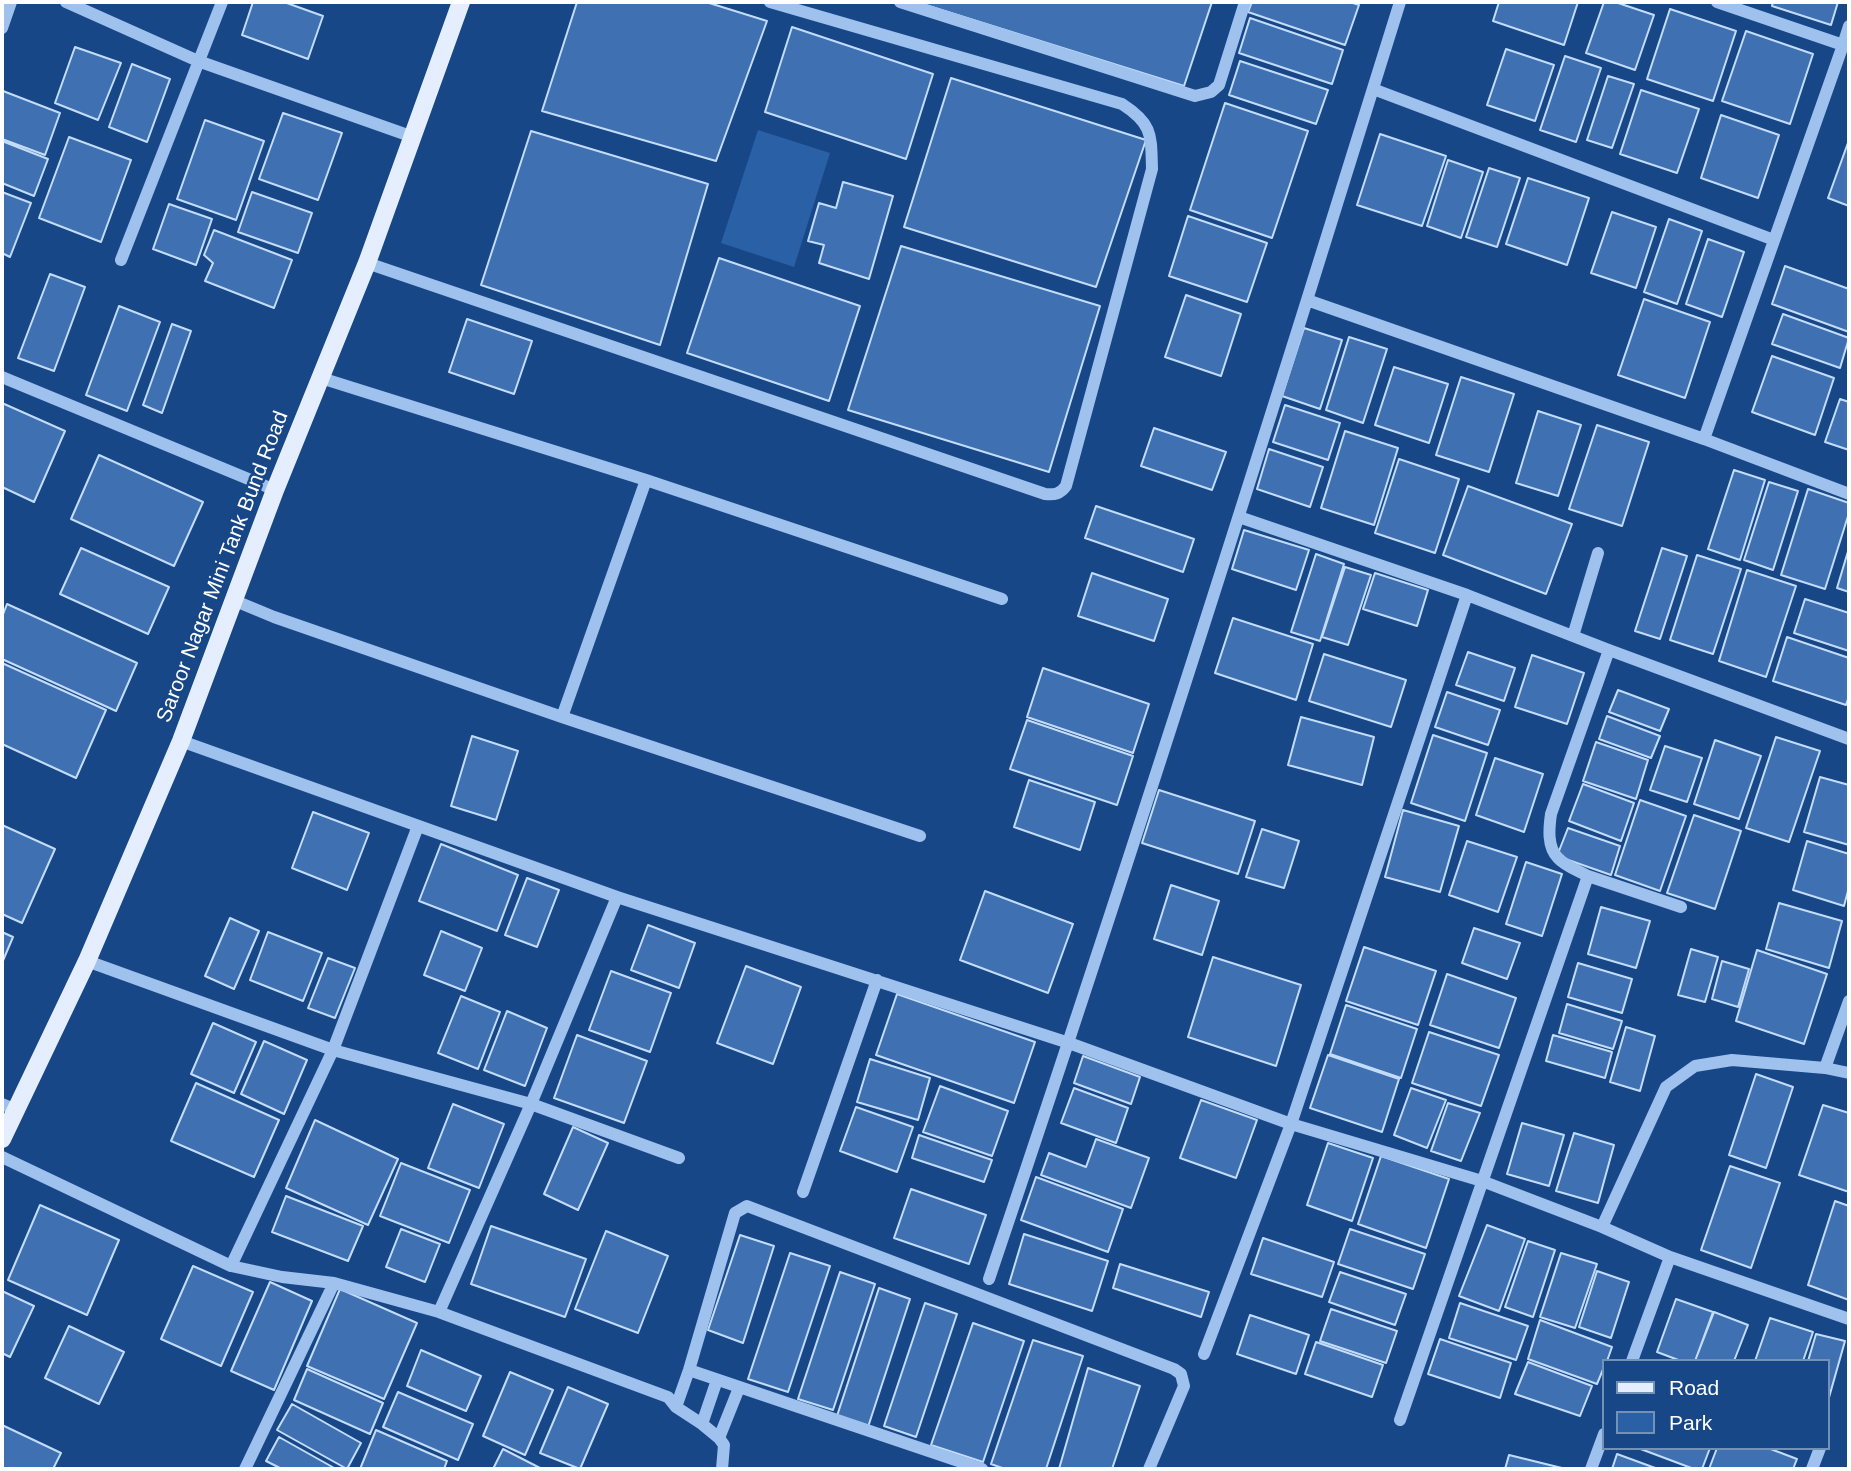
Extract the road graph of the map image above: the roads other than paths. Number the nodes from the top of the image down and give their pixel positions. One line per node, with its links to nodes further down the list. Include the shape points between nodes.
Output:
1 (11, 2): 11 (street)
2 (66, 2): 13 (street)
3 (222, 2): 13 (street)
4 (461, 2): 15 (main road, Saroor Nagar Mini Tank Bund Road)
5 (770, 2): 18 (street, via 1122,104 1139,115 1151,136 1152,169 1062,491 1045,494)
6 (900, 2): 7 (street, via 1195,96 1219,85)
7 (1245, 2)
8 (1401, 2): 14 (street)
9 (1717, 2): 12 (street)
10 (1849, 26): 12 (street)
11 (2, 29)
12 (1843, 45): 16 (street)
13 (198, 61): 15 (street); 17 (street)
14 (1373, 89): 16 (street); 19 (street)
15 (413, 137): 18 (main road, Saroor Nagar Mini Tank Bund Road)
16 (1774, 240): 22 (street)
17 (121, 260)
18 (367, 263): 21 (main road, Saroor Nagar Mini Tank Bund Road)
19 (1307, 300): 22 (street); 26 (street)
20 (2, 377): 24 (street)
21 (321, 378): 23 (street); 24 (main road, Saroor Nagar Mini Tank Bund Road)
22 (1704, 439): 25 (street)
23 (646, 480): 29 (street); 33 (street)
24 (275, 490): 30 (main road, Saroor Nagar Mini Tank Bund Road)
25 (1849, 494)
26 (1239, 517): 28 (street); 44 (street)
27 (1598, 553): 31 (street)
28 (1467, 595): 31 (street); 50 (street)
29 (1002, 599)
30 (233, 600): 33 (street); 35 (main road, Saroor Nagar Mini Tank Bund Road)
31 (1573, 636): 32 (street)
32 (1609, 650): 34 (street); 38 (street, via 1550,814 1551,845 1557,858)
33 (562, 718): 37 (street)
34 (1849, 739)
35 (181, 741): 36 (street); 41 (main road, Saroor Nagar Mini Tank Bund Road)
36 (418, 825): 39 (street); 45 (street)
37 (920, 836)
38 (1588, 876): 40 (street); 54 (street)
39 (617, 897): 42 (street); 48 (street)
40 (1681, 907)
41 (87, 961): 45 (street); 49 (main road, Saroor Nagar Mini Tank Bund Road)
42 (877, 979): 44 (street); 55 (street)
43 (1849, 1001): 46 (street)
44 (1069, 1042): 50 (street); 59 (street)
45 (333, 1050): 48 (street); 58 (street)
46 (1825, 1068): 47 (street); 56 (street, via 1732,1060 1695,1066 1666,1087)
47 (1849, 1073)
48 (531, 1104): 53 (street); 61 (street)
49 (9, 1107): 51 (main road, Saroor Nagar Mini Tank Bund Road)
50 (1291, 1124): 54 (street); 63 (street)
51 (2, 1139)
52 (2, 1157): 58 (street)
53 (678, 1158)
54 (1482, 1181): 56 (street); 69 (street)
55 (803, 1192)
56 (1602, 1227): 57 (street)
57 (1670, 1258): 62 (street); 64 (street)
58 (231, 1266): 60 (street)
59 (989, 1279)
60 (334, 1283): 61 (street); 74 (street)
61 (439, 1312): 68 (street, via 668,1397)
62 (1849, 1319)
63 (1204, 1354)
64 (1633, 1359)
65 (689, 1370): 66 (street); 68 (street); 77 (street, via 736,1213 747,1206 1174,1368 1184,1386)
66 (717, 1380): 67 (street); 70 (street)
67 (739, 1388): 71 (street); 76 (street)
68 (676, 1407): 70 (street)
69 (1400, 1419)
70 (702, 1424): 71 (street)
71 (719, 1438): 75 (street, via 724,1445)
72 (1602, 1439): 78 (street)
73 (1819, 1450): 79 (street)
74 (245, 1469)
75 (722, 1469)
76 (982, 1469)
77 (1149, 1469)
78 (1591, 1469)
79 (1812, 1469)

